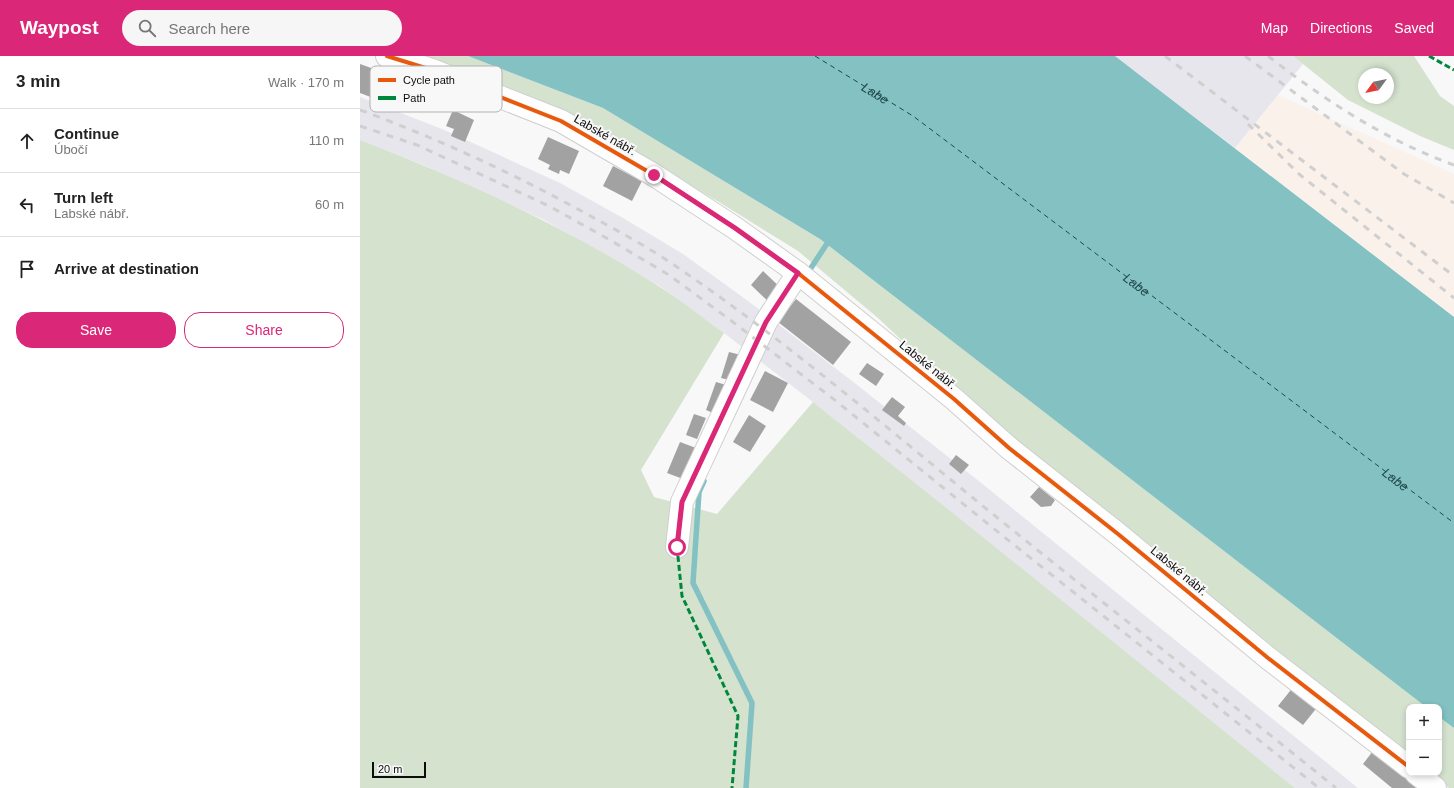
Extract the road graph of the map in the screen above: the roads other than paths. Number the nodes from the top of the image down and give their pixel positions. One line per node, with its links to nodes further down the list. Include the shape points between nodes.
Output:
1 (388, 56): 2 (street, Labské nábř.)
2 (419, 66)
3 (502, 98): 4 (street, Labské nábř., via 561,121 654,175)
4 (798, 273): 5 (street, via 766,322 682,502); 6 (street, Labské nábř., via 1268,658)
5 (677, 547)
6 (1406, 765)
7 (1420, 776): 8 (street)
8 (1436, 788)

